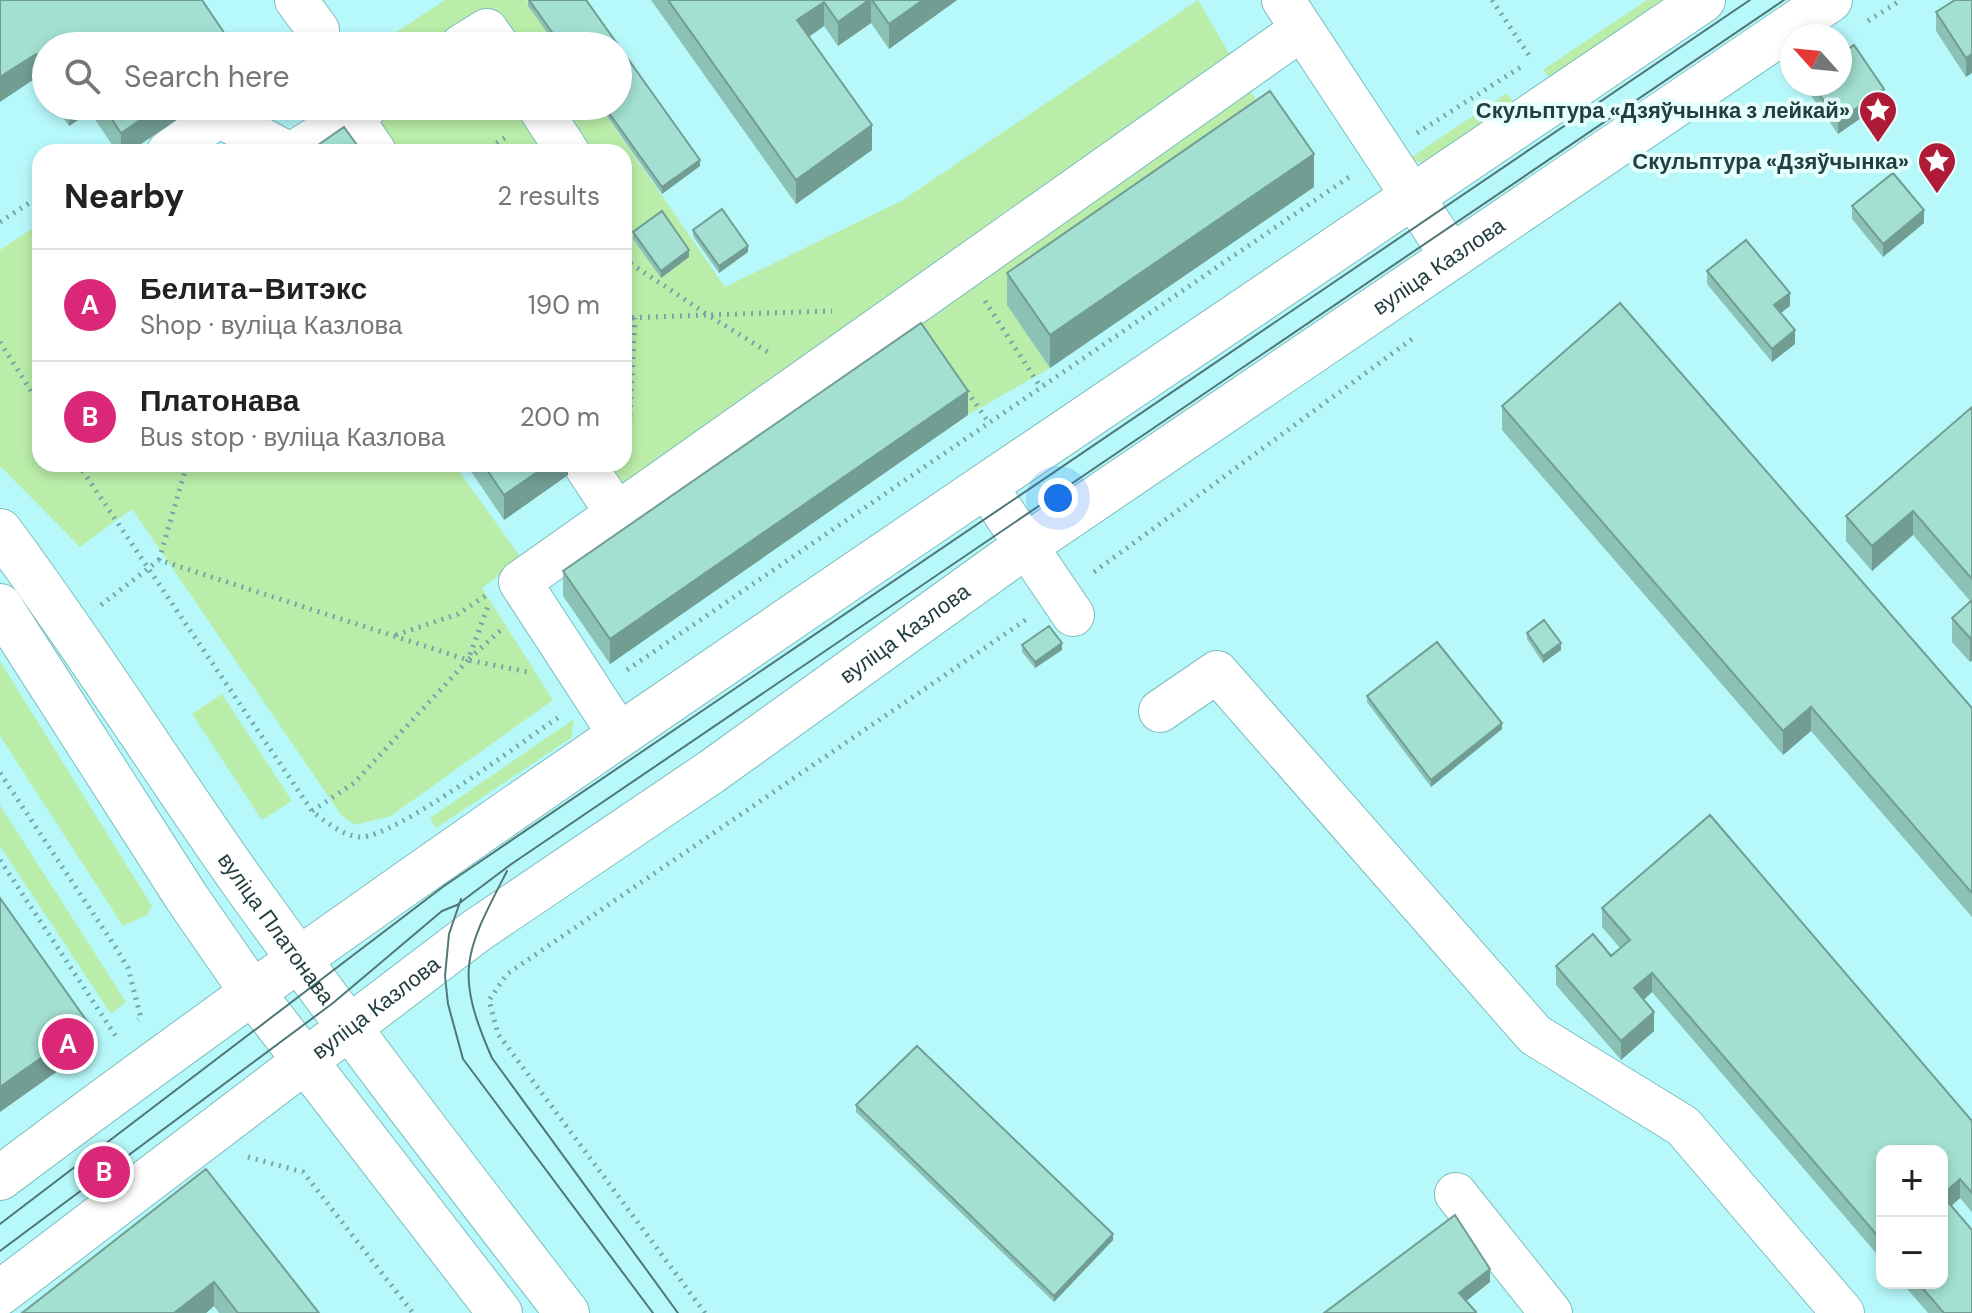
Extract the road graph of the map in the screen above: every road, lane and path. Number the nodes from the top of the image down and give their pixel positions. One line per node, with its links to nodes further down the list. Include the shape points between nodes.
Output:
1 (1492, 0): 5 (path)
2 (1703, 0): 18 (main road)
3 (1830, 0): 21 (main road, вуліца Казлова)
4 (1292, 15): 17 (lane); 27 (lane)
5 (1532, 60)
6 (1519, 69): 17 (path)
7 (213, 120): 12 (lane)
8 (226, 120): 13 (lane)
9 (345, 120): 14 (lane)
10 (363, 120): 15 (lane)
11 (547, 120): 16 (lane)
12 (179, 144)
13 (271, 144)
14 (307, 144)
15 (372, 144)
16 (563, 144)
17 (1386, 153): 18 (lane); 28 (path)
18 (1412, 193): 21 (lane); 34 (main road)
19 (32, 201): 20 (path)
20 (0, 222)
21 (1451, 255): 37 (main road, вуліца Казлова)
22 (977, 289): 28 (path)
23 (635, 318): 26 (path); 27 (path, via 708,315)
24 (1414, 337): 41 (path)
25 (0, 342): 29 (path)
26 (632, 377)
27 (809, 378): 35 (lane)
28 (1041, 388): 47 (path)
29 (32, 392)
30 (83, 472): 39 (path)
31 (185, 472): 38 (path)
32 (590, 472): 35 (lane)
33 (624, 472): 35 (path)
34 (985, 485): 37 (lane); 49 (main road)
35 (621, 511): 47 (lane, via 520,582)
36 (0, 531): 43 (main road, вуліца Платонава)
37 (1027, 545): 41 (lane); 56 (main road, вуліца Казлова, via 711,772 476,931)
38 (159, 560): 39 (path); 44 (path)
39 (148, 570): 43 (path); 51 (path)
40 (0, 606): 54 (main road)
41 (1066, 606): 66 (path, via 507,974 489,1000 498,1034)
42 (514, 618): 45 (path)
43 (71, 626): 53 (main road, вуліца Платонава)
44 (393, 635): 45 (path); 45 (path, via 458,614 495,588)
45 (468, 660): 46 (path); 51 (path, via 354,783)
46 (538, 674)
47 (592, 694): 49 (lane); 51 (path, via 399,824 361,837)
48 (1160, 711): 68 (lane, via 1217,672 1535,1035 1683,1126)
49 (619, 734): 53 (main road)
50 (0, 773): 55 (path, via 128,968)
51 (312, 811)
52 (0, 860): 57 (path)
53 (299, 958): 54 (main road); 56 (main road, вуліца Платонава)
54 (252, 992): 58 (main road); 60 (main road)
55 (141, 1018)
56 (351, 1027): 58 (main road, вуліца Казлова); 65 (main road, вуліца Платонава)
57 (117, 1038)
58 (304, 1060): 62 (main road, вуліца Казлова); 64 (main road)
59 (240, 1155): 63 (path, via 303,1172)
60 (0, 1178)
61 (1456, 1194): 67 (lane)
62 (0, 1293)
63 (413, 1313)
64 (499, 1313)
65 (567, 1313)
66 (705, 1313)
67 (1551, 1313)
68 (1843, 1313)

